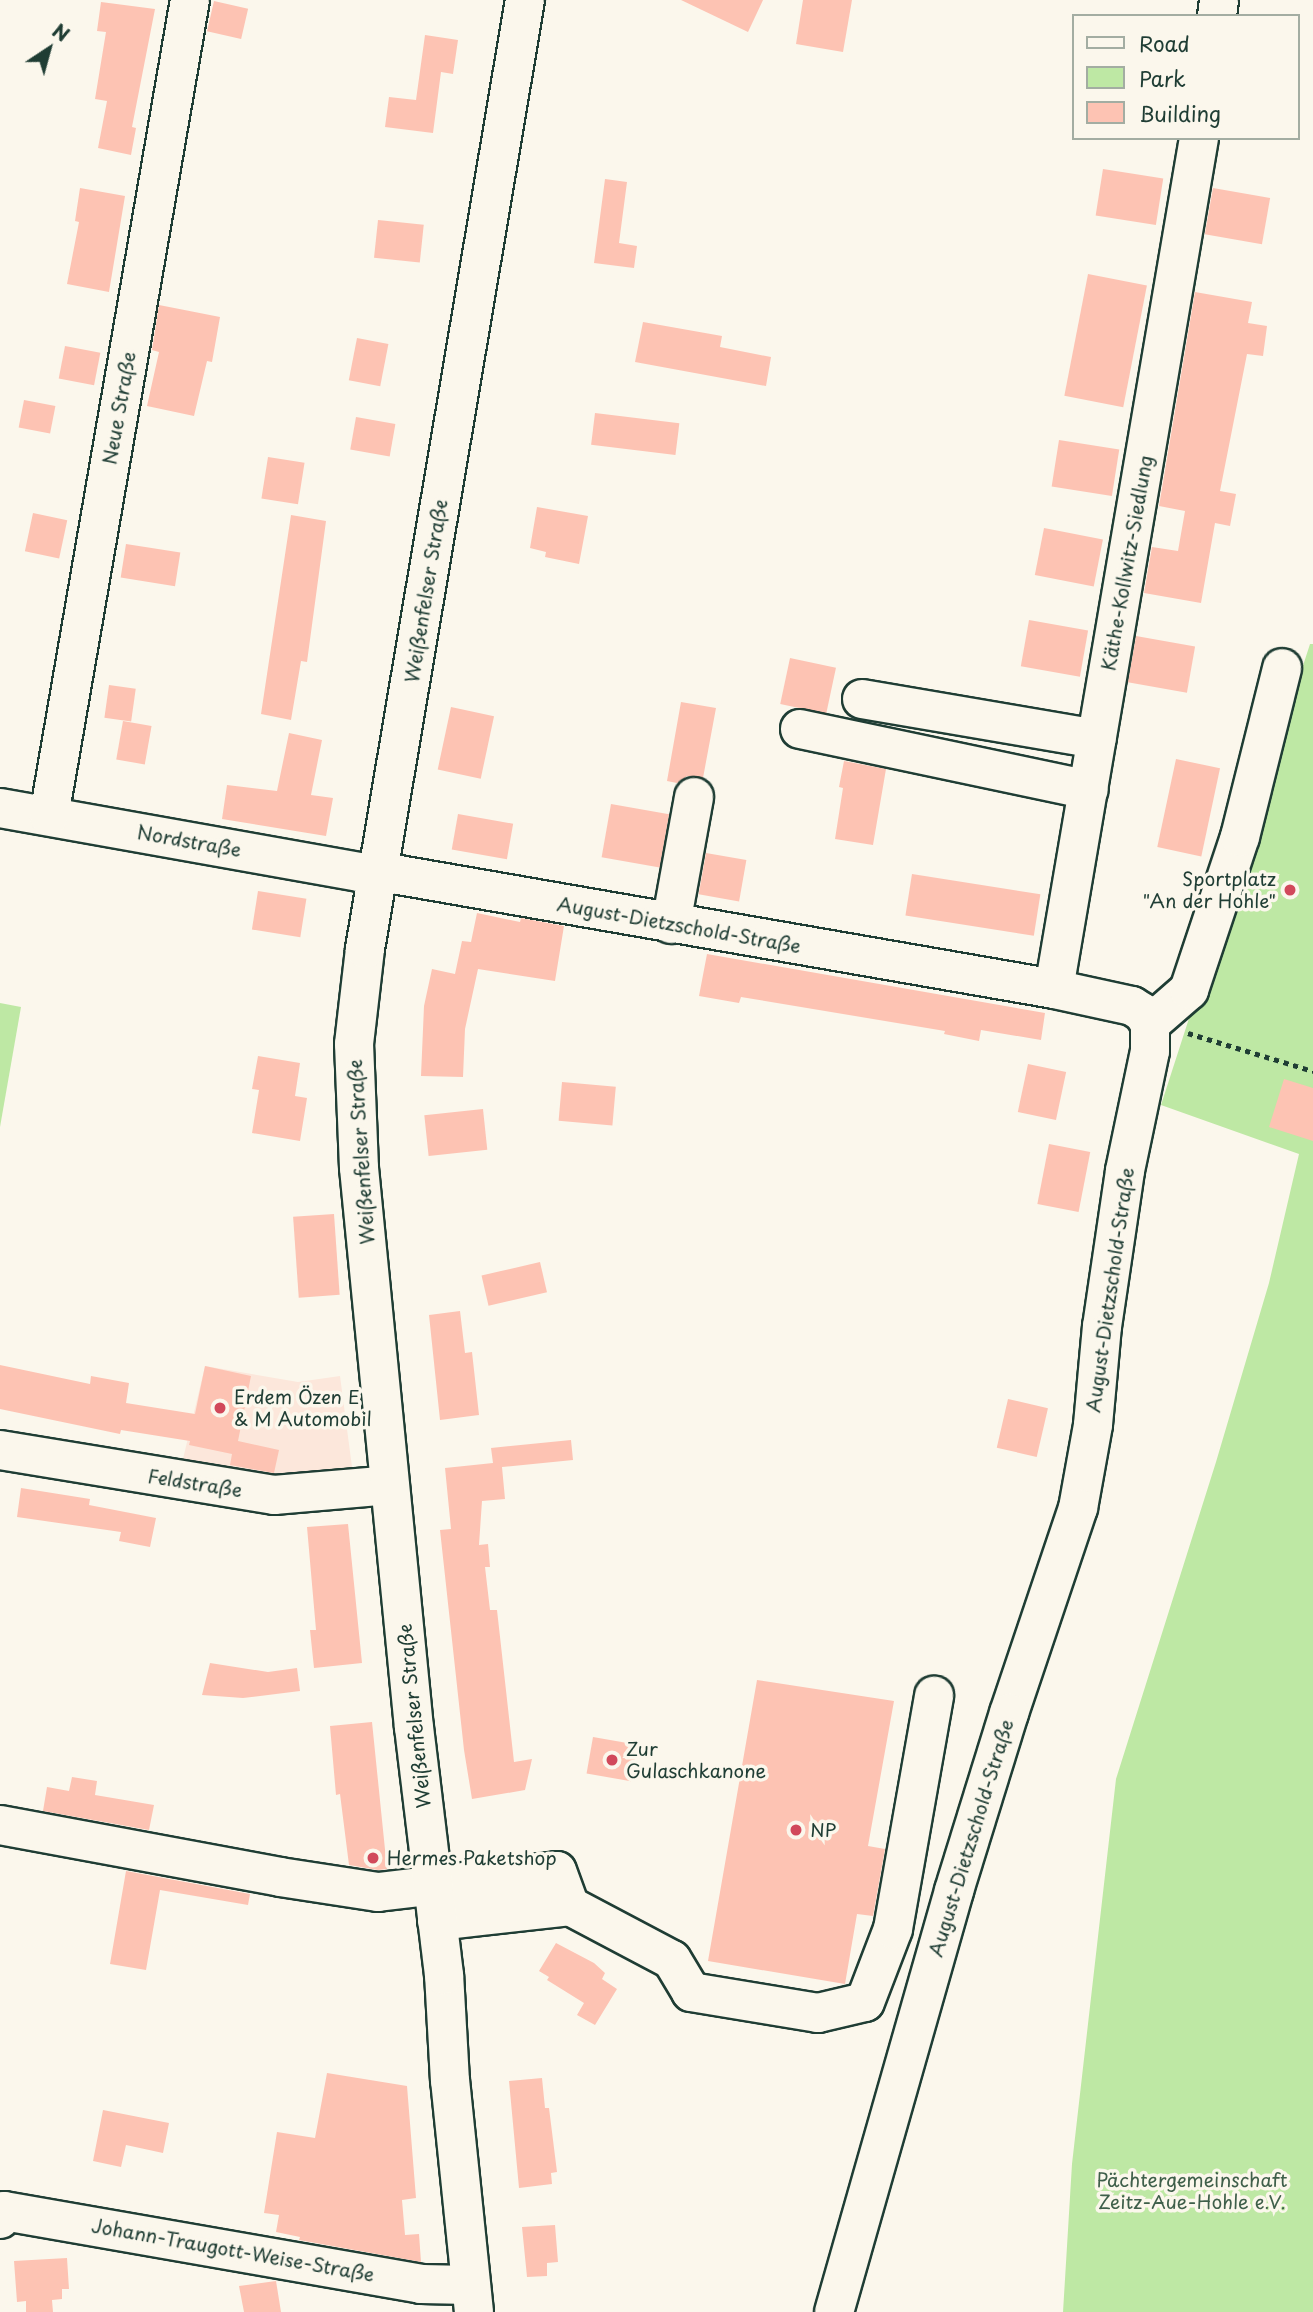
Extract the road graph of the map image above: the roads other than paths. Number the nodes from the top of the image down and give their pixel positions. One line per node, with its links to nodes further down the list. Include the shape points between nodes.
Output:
1 (190, 0): 11 (street, Neue Straße)
2 (524, 0): 12 (street, Weißenfelser Straße)
3 (1199, 140): 7 (street, Käthe-Kollwitz-Siedlung)
4 (1282, 668): 15 (street, via 1240,837 1189,990)
5 (862, 699): 7 (street)
6 (800, 729): 8 (street)
7 (1097, 739): 8 (street, Käthe-Kollwitz-Siedlung)
8 (1089, 790): 14 (street, Käthe-Kollwitz-Siedlung)
9 (694, 797): 13 (street)
10 (0, 808): 11 (street, Nordstraße)
11 (49, 816): 12 (street, Nordstraße)
12 (379, 873): 13 (street, August-Dietzschold-Straße); 17 (street, Weißenfelser Straße, via 360,980 354,1077)
13 (671, 924): 14 (street, August-Dietzschold-Straße)
14 (1054, 989): 15 (street, August-Dietzschold-Straße, via 1132,1006)
15 (1150, 1024): 23 (street, August-Dietzschold-Straße, via 1150,1051 1125,1171 1078,1508 1009,1713 907,2045)
16 (0, 1450): 17 (street, Feldstraße, via 274,1495)
17 (390, 1485): 20 (street, Weißenfelser Straße)
18 (934, 1696): 20 (street, via 893,1928 865,2002 818,2013 691,1992 671,1960 564,1889)
19 (0, 1825): 20 (street)
20 (435, 1902): 22 (street, Weißenfelser Straße)
21 (0, 2219): 22 (street, Johann-Traugott-Weise-Straße, via 4,2211 421,2284)
22 (472, 2299)
23 (834, 2312)

